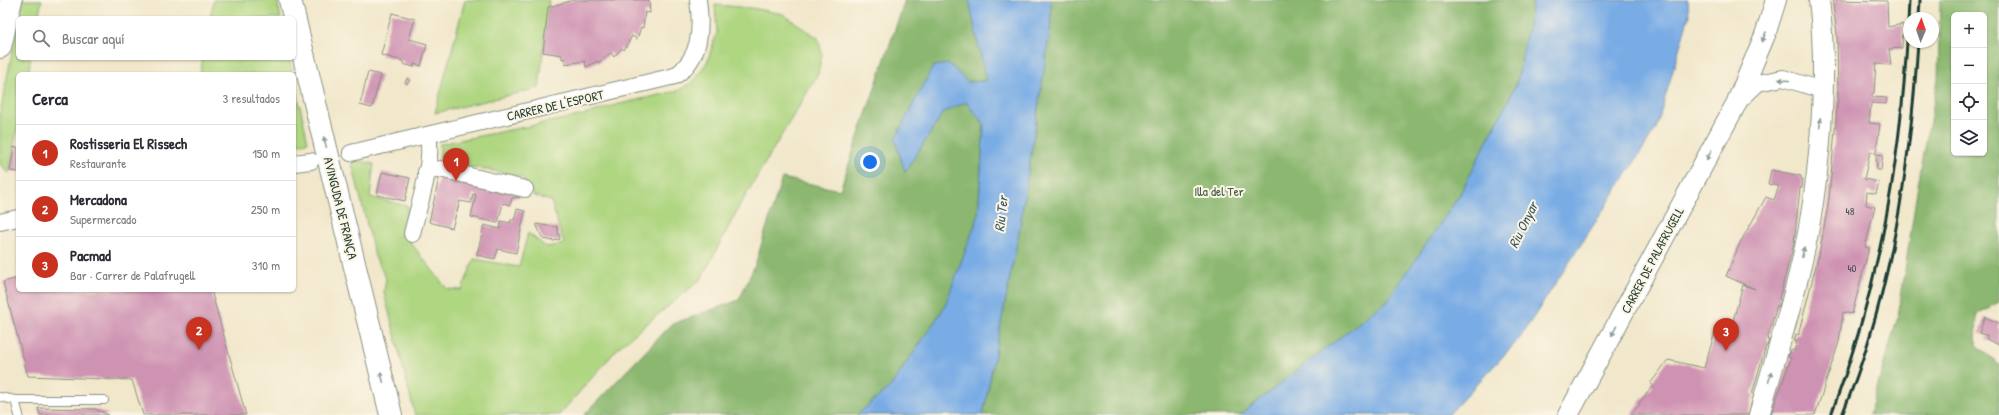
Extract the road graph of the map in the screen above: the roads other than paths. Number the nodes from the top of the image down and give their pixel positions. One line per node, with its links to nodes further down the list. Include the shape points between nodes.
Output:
1 (11, 0): 8 (main road)
2 (290, 0): 6 (main road, AVINGUDA DE FRANÇA, one-way to 2)
3 (698, 0): 11 (street, CARRER DE L'ESPORT, via 700,32 696,51 685,70 675,76)
4 (1776, 0): 10 (street, CARRER DE PALAFRUGELL, one-way to 10, via 1765,35)
5 (1819, 0): 9 (street, via 1823,31)
6 (294, 16)
7 (296, 25): 24 (main road, AVINGUDA DE FRANÇA, one-way to 7)
8 (0, 47)
9 (1822, 90): 10 (street, CARRER DE PALAFRUGELL, one-way to 10, via 1783,78 1758,83); 26 (street, one-way to 9, via 1808,233 1818,153)
10 (1736, 104): 25 (street, CARRER DE PALAFRUGELL, one-way to 25)
11 (428, 136): 12 (street, CARRER DE L'ESPORT); 15 (street, via 430,144)
12 (351, 153)
13 (311, 161): 14 (street)
14 (296, 163)
15 (426, 172): 16 (street, via 440,169); 19 (street)
16 (525, 189)
17 (16, 218): 18 (street)
18 (0, 222)
19 (412, 234)
20 (0, 397): 21 (lane)
21 (15, 400): 22 (lane); 23 (lane)
22 (104, 400)
23 (19, 415)
24 (391, 415)
25 (1568, 415)
26 (1759, 415)

